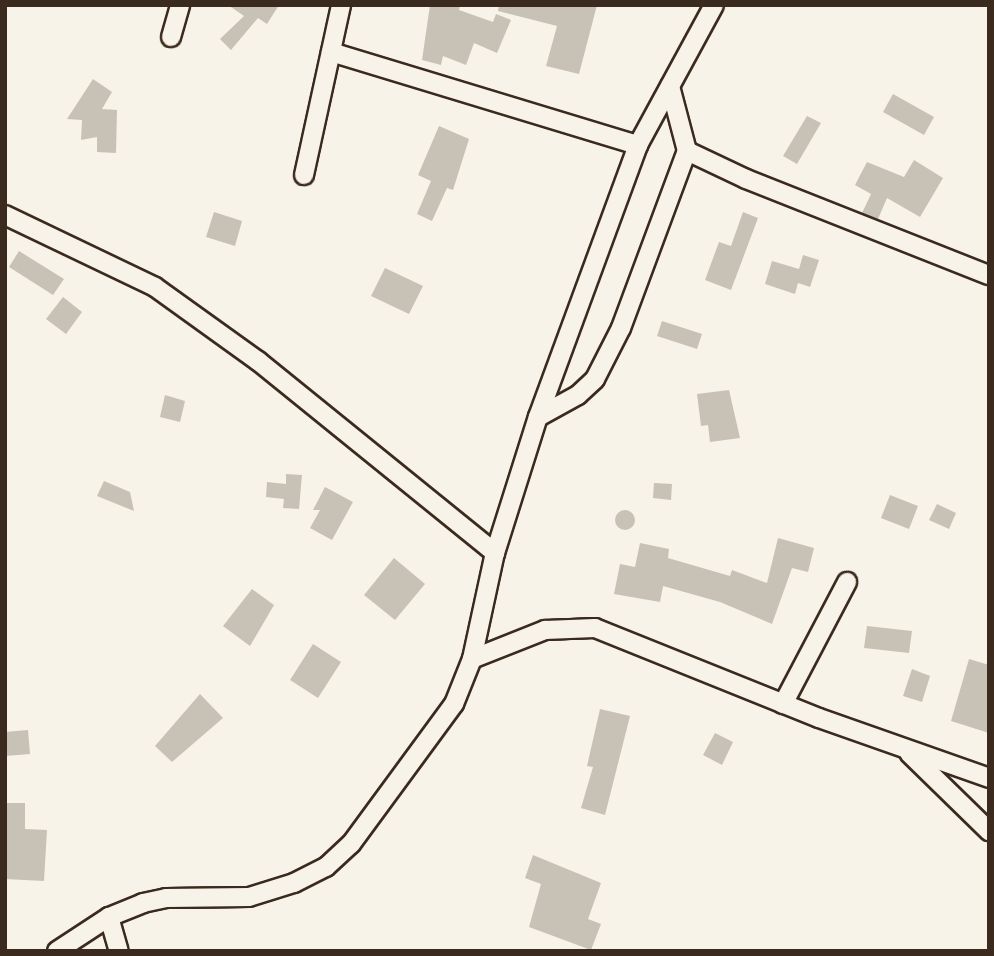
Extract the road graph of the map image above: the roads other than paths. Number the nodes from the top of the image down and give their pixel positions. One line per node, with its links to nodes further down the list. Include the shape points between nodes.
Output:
1 (180, 5): 4 (street)
2 (341, 5): 5 (street)
3 (714, 5): 6 (street)
4 (171, 37)
5 (331, 52): 7 (street); 9 (street)
6 (670, 86): 7 (street); 8 (street)
7 (638, 145): 12 (street)
8 (687, 151): 11 (street); 12 (street, via 609,359 578,394)
9 (304, 174)
10 (5, 215): 13 (street, via 155,286 258,361)
11 (989, 275)
12 (538, 417): 13 (street)
13 (495, 553): 15 (street)
14 (847, 582): 16 (street)
15 (472, 659): 16 (street, via 545,630 595,628); 20 (street, via 454,704 351,844 326,867 249,897 166,898)
16 (783, 704): 17 (street)
17 (908, 751): 18 (street); 19 (street)
18 (989, 778)
19 (989, 831)
20 (109, 917): 21 (street); 22 (street)
21 (57, 951)
22 (119, 951)

